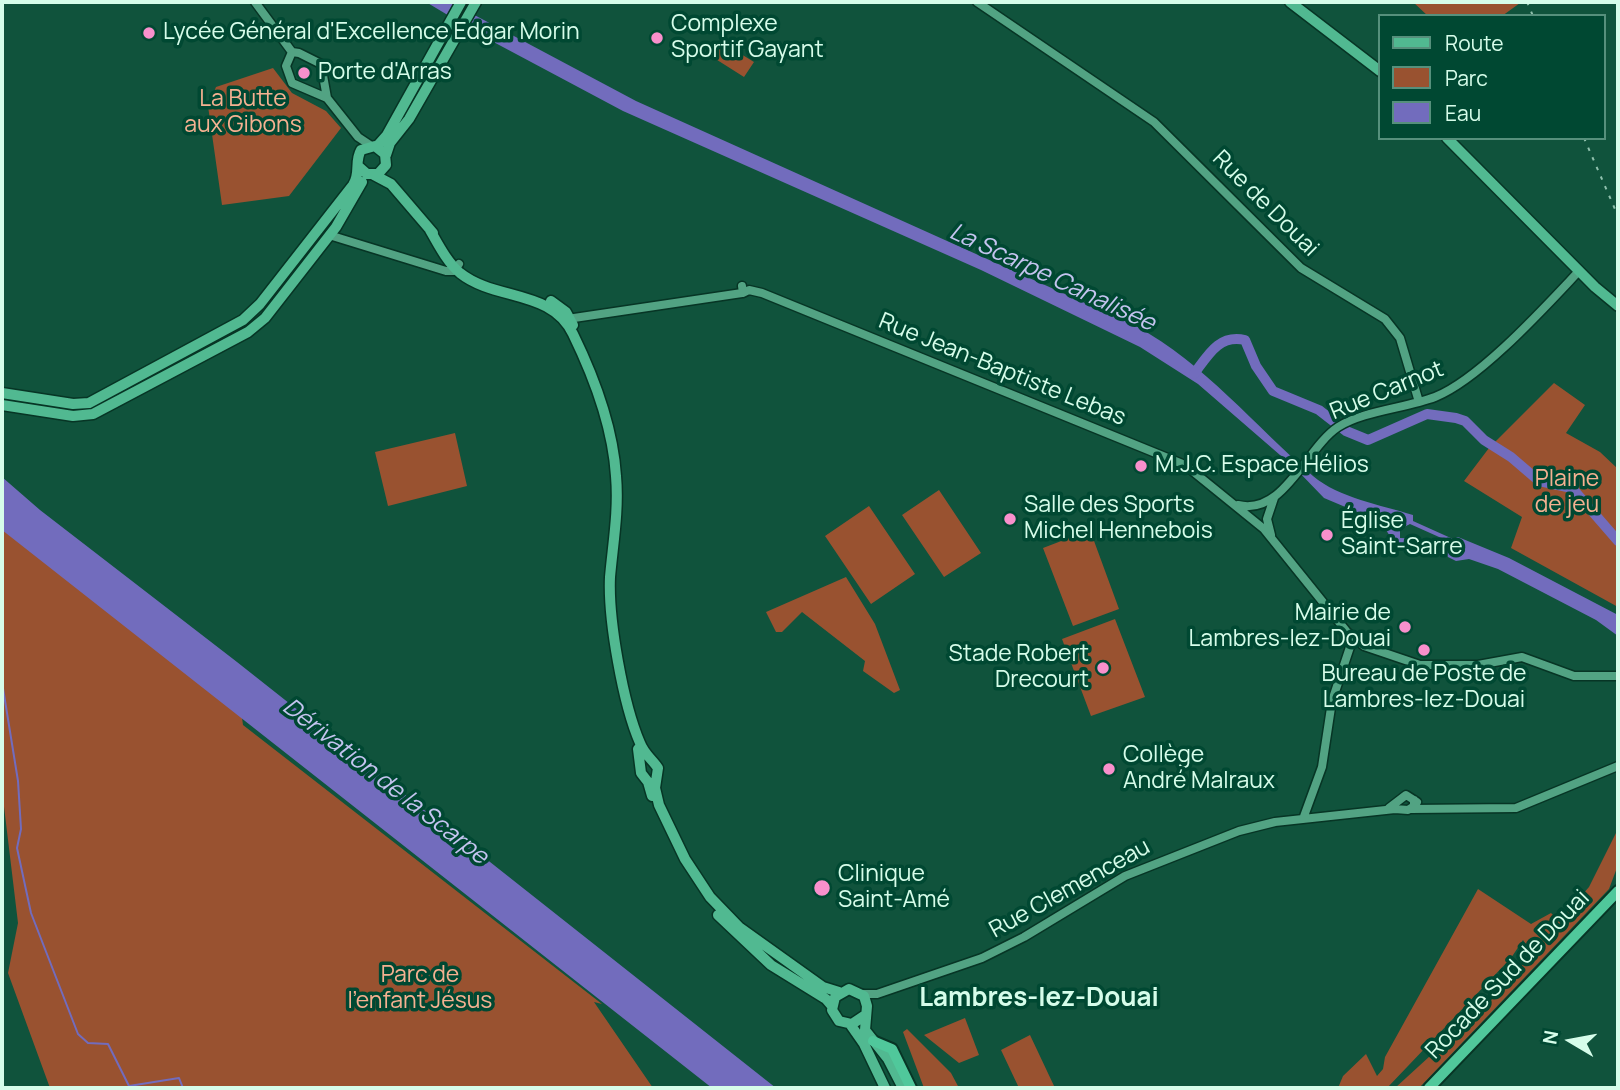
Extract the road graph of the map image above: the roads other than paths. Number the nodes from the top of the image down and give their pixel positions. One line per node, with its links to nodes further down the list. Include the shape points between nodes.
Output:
1 (255, 2): 6 (street)
2 (461, 2): 11 (main road, via 385,138)
3 (977, 2): 22 (street, Rue de Douai, via 1157,124 1296,264 1389,322 1400,338)
4 (1290, 2): 7 (main road)
5 (474, 5): 12 (main road, via 409,119 390,143)
6 (292, 52): 8 (street, via 321,64); 8 (street, via 286,66 292,83)
7 (1378, 69)
8 (327, 98): 9 (street)
9 (351, 129): 11 (street); 13 (street)
10 (1449, 140): 18 (main road)
11 (372, 146): 12 (main road); 13 (main road, via 361,150)
12 (386, 160): 14 (main road); 15 (main road)
13 (358, 162): 14 (main road); 21 (main road, via 353,185 243,320 92,402 78,405)
14 (373, 175): 15 (main road, via 388,181); 16 (main road, via 360,185)
15 (404, 198): 17 (main road)
16 (330, 235): 17 (street, via 446,271); 23 (main road, via 255,327 107,409 77,416)
17 (458, 267): 20 (main road, via 481,285 547,306)
18 (1579, 271): 19 (main road); 22 (street, Rue Carnot, via 1500,350 1446,391)
19 (1618, 306)
20 (569, 320): 25 (street, Rue Jean-Baptiste Lebas, via 746,291 1180,463); 32 (main road, via 614,453 617,505 611,610)
21 (2, 393)
22 (1419, 402): 24 (street, Rue Carnot, via 1343,424)
23 (2, 405)
24 (1276, 495): 26 (street, Rue Carnot); 27 (street, Rue Carnot)
25 (1232, 503): 26 (street, Rue Jean-Baptiste Lebas); 28 (street, Rue Jean-Baptiste Lebas)
26 (1256, 506): 27 (street); 28 (street)
27 (1268, 515): 28 (street); 29 (street)
28 (1254, 520): 29 (street, Rue Jean-Baptiste Lebas)
29 (1274, 540): 30 (street)
30 (1353, 638): 31 (street, via 1411,663 1430,666 1526,657 1576,677); 42 (street, via 1334,692 1323,762)
31 (1618, 676)
32 (634, 727): 33 (main road); 35 (main road)
33 (651, 762): 35 (main road); 36 (main road, via 658,767)
34 (1618, 766): 41 (street, Rue Clemenceau, via 1522,806)
35 (641, 767): 37 (main road)
36 (657, 775): 37 (main road); 48 (main road, via 660,808 691,869 719,908 825,988)
37 (646, 779): 50 (main road, via 659,818 684,866 721,919 771,965)
38 (1400, 799): 39 (street, via 1408,794); 40 (street); 43 (street)
39 (1414, 800): 40 (street); 41 (street)
40 (1407, 809): 41 (street, Rue Clemenceau); 43 (street, Rue Clemenceau)
41 (1436, 809)
42 (1305, 810): 44 (street, Rue Clemenceau); 44 (street); 47 (street, Rue Clemenceau, via 1135,871 1012,944 953,970)
43 (1387, 810): 44 (street, Rue Clemenceau)
44 (1316, 818)
45 (1618, 891): 57 (highway, Rocade Sud de Douai)
46 (1618, 898): 58 (highway, Rocade Sud de Douai)
47 (897, 987): 49 (street, Rue Clemenceau, via 875,995); 51 (street, Rue Clemenceau)
48 (839, 992): 49 (main road, via 850,989); 50 (main road)
49 (862, 994): 51 (main road)
50 (832, 1006): 52 (main road, via 837,1019)
51 (866, 1012): 52 (main road); 53 (main road, via 865,1030)
52 (850, 1024): 54 (main road)
53 (873, 1041): 55 (main road, via 892,1065); 56 (highway, via 892,1049)
54 (885, 1088)
55 (902, 1088)
56 (911, 1088)
57 (1429, 1088)
58 (1435, 1088)

